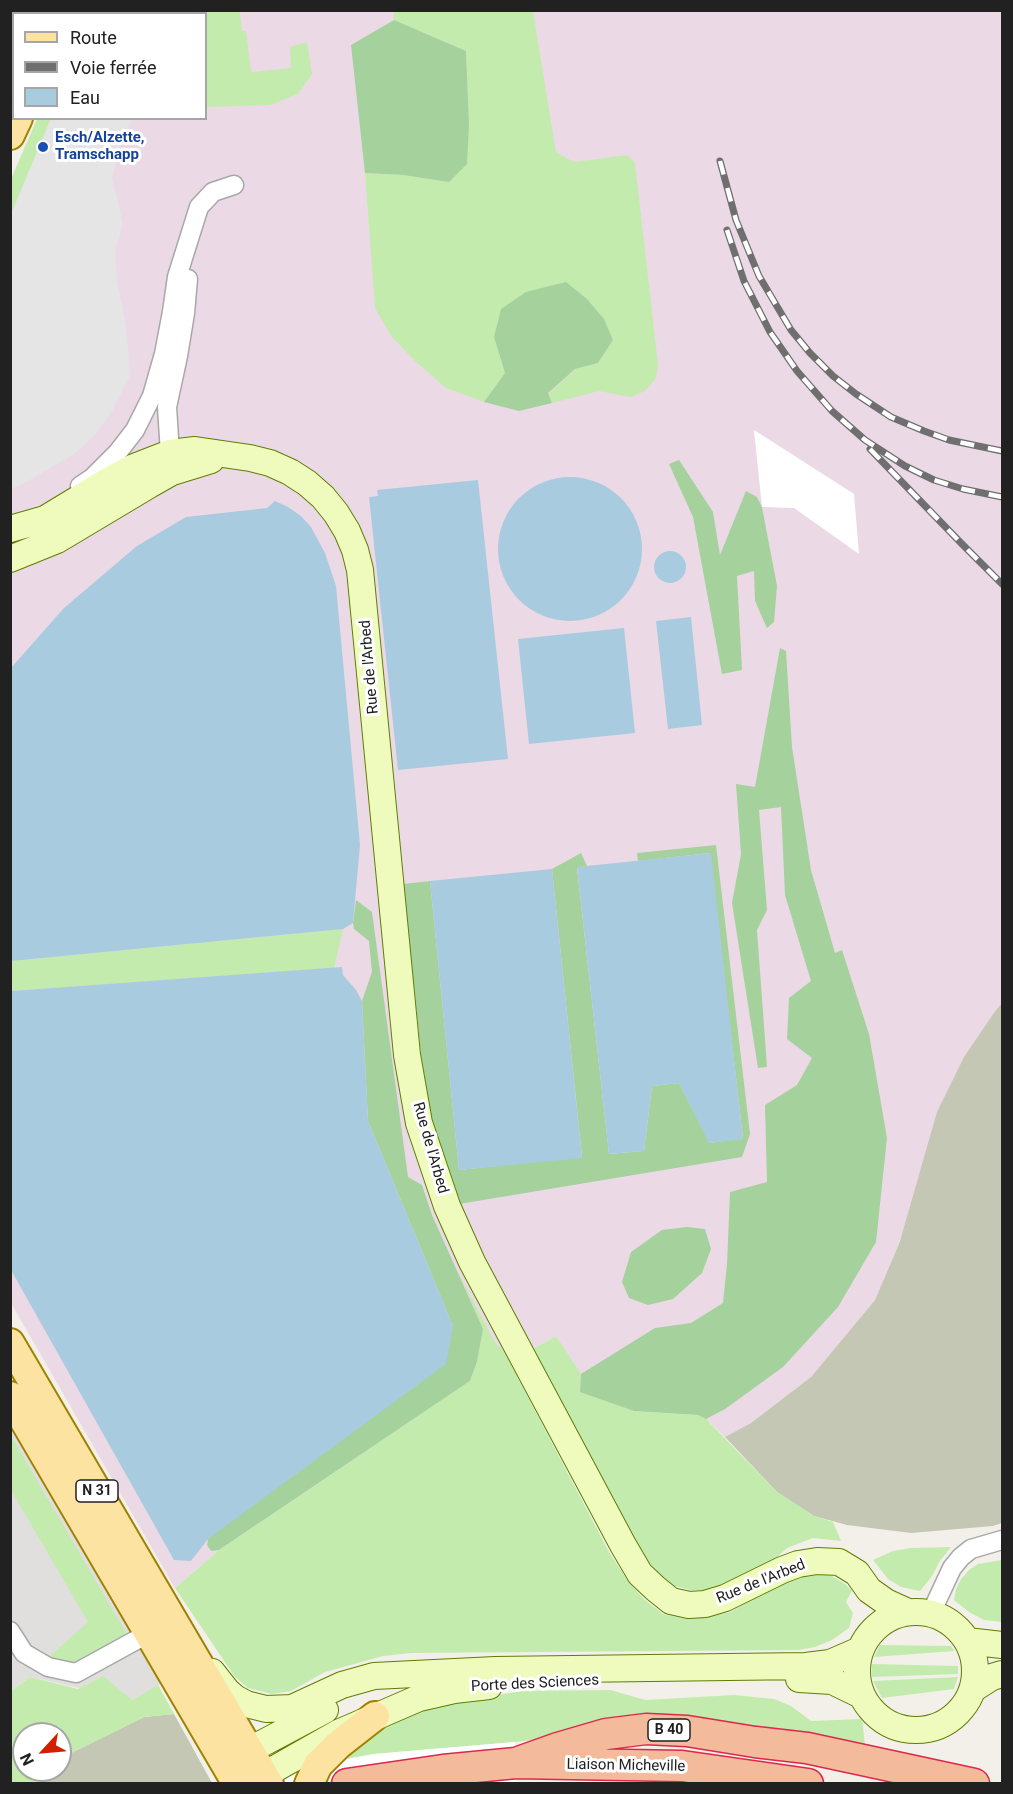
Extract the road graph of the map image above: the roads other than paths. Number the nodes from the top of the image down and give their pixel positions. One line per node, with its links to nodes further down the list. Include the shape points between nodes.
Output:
1 (17, 120): 2 (main road)
2 (10, 135)
3 (234, 186): 4 (street, via 213,192 199,207)
4 (192, 226): 5 (street, via 185,313 167,407); 7 (street, via 177,277 164,354 152,396 135,430 92,478)
5 (170, 453): 6 (main road, Rue de l'Arbed, via 195,450); 7 (main road, Rue de l'Arbed, via 134,467 45,519); 8 (street, via 164,466 51,532)
6 (229, 455): 8 (main road, Rue de l'Arbed, via 172,472 57,540); 12 (main road, Rue de l'Arbed, via 270,463 307,483 336,513 355,550 407,1055 419,1123 447,1206 472,1262 623,1545 640,1574 656,1589 671,1601 688,1605 725,1598 782,1570 817,1561 839,1562 857,1573)
7 (12, 529)
8 (18, 556)
9 (10, 1343): 17 (main road, N 31)
10 (10, 1396): 16 (main road, N 31)
11 (1002, 1540): 13 (street, via 971,1549 961,1557)
12 (869, 1590): 13 (main road, Rue de l'Arbed, via 886,1602); 14 (main road, Rue de l'Arbed)
13 (920, 1612): 14 (main road, via 892,1616); 18 (main road, via 951,1623)
14 (877, 1625): 20 (main road)
15 (10, 1631): 16 (street, via 24,1653 48,1667 76,1673)
16 (149, 1633): 27 (main road, N 31, via 166,1662 193,1692)
17 (184, 1639): 21 (main road, Porte des Sciences, via 235,1698 266,1709 292,1708 342,1685 374,1676); 27 (main road, N 31)
18 (967, 1641): 19 (main road); 23 (main road, via 974,1656)
19 (1002, 1645)
20 (860, 1650): 21 (main road, Porte des Sciences, via 830,1663 806,1666); 24 (main road, via 856,1665)
21 (414, 1674): 27 (main road, Porte des Sciences, via 339,1703)
22 (1002, 1674): 23 (main road)
23 (973, 1689): 24 (main road, via 956,1715 927,1730 910,1730 886,1722)
24 (861, 1695): 25 (main road, Porte des Sciences, via 832,1681 805,1679 522,1682 454,1689)
25 (375, 1716): 28 (main road, Porte des Sciences, via 338,1733); 29 (main road, via 318,1765)
26 (516, 1763): 30 (highway, B 40); 31 (highway, Liaison Micheville / B 40, via 682,1766); 32 (highway, B 40, via 606,1734 646,1729 807,1748)
27 (236, 1764): 28 (main road, N 31)
28 (267, 1779)
29 (309, 1784)
30 (347, 1784)
31 (808, 1784)
32 (974, 1784)

